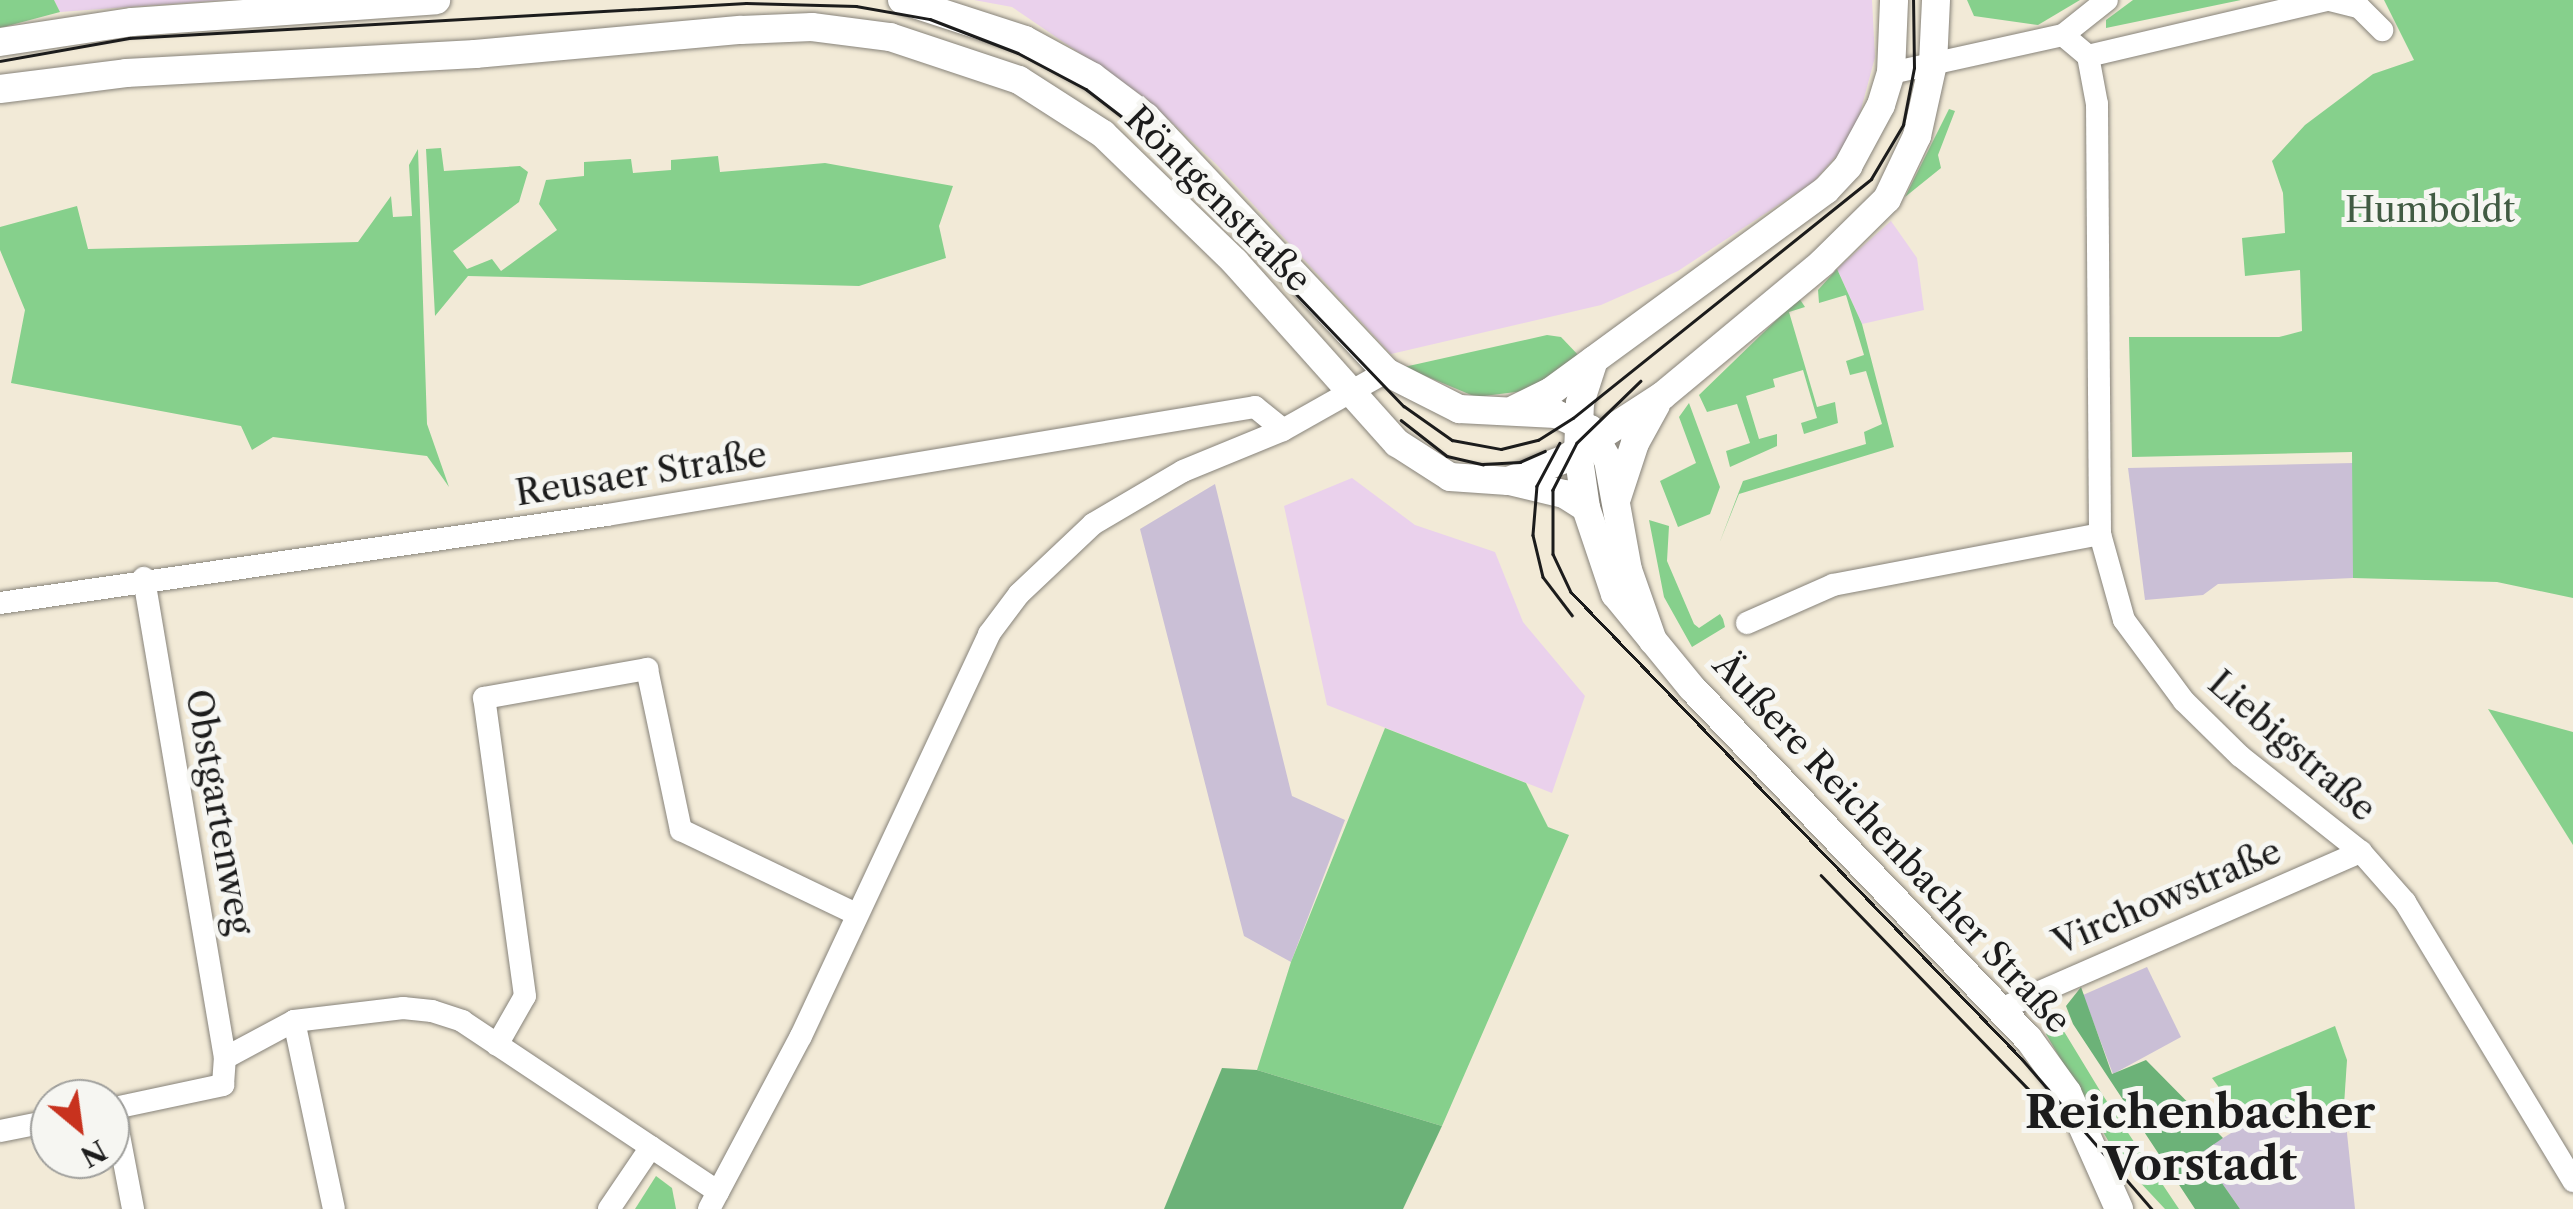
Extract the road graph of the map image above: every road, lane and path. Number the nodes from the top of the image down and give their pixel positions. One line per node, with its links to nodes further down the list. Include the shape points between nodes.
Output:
1 (436, 0): 9 (street, via 132,22)
2 (902, 0): 15 (street, Röntgenstraße, via 1025,40 1093,77 1146,118)
3 (1894, 0): 12 (street)
4 (1936, 0): 11 (street, Röntgenstraße)
5 (2107, 0): 7 (street)
6 (2328, 0): 8 (street, via 2360,7); 10 (street)
7 (2072, 27): 10 (street); 11 (street)
8 (2382, 30)
9 (0, 42)
10 (2088, 56): 25 (street, Liebigstraße, via 2098,124)
11 (1933, 64): 12 (street); 17 (street, Röntgenstraße, via 1907,168 1887,199)
12 (1891, 73): 14 (street, via 1869,130 1826,190)
13 (0, 89): 16 (street, Röntgenstraße, via 126,73 475,54 741,30 812,27 890,36 1020,80 1104,134 1235,262)
14 (1594, 360): 18 (street); 19 (street, Äußere Reichenbacher Straße)
15 (1386, 372): 16 (street); 18 (street, Röntgenstraße, via 1459,409)
16 (1350, 395): 20 (street); 22 (street, Röntgenstraße, via 1431,468 1463,479)
17 (1662, 396): 21 (street, Röntgenstraße); 23 (street, via 1635,444)
18 (1513, 410): 19 (street, Röntgenstraße)
19 (1577, 420): 21 (street, Äußere Reichenbacher Straße)
20 (1283, 430): 26 (street, Reusaer Straße, via 1255,408 553,524); 31 (street, via 1183,471 1093,524 1019,594 989,634)
21 (1589, 445): 22 (street, Röntgenstraße); 23 (street, Äußere Reichenbacher Straße); 24 (street, Äußere Reichenbacher Straße)
22 (1508, 481): 24 (street, via 1564,494)
23 (1616, 504): 29 (street, Äußere Reichenbacher Straße, via 1628,570)
24 (1586, 508): 29 (street, Äußere Reichenbacher Straße, via 1615,594)
25 (2100, 534): 28 (street, via 1833,585); 30 (street, Liebigstraße, via 2114,593 2149,660 2240,756)
26 (144, 578): 27 (street, Reusaer Straße); 35 (street, Obstgartenweg)
27 (0, 603)
28 (1747, 623)
29 (1653, 641): 32 (street, Äußere Reichenbacher Straße)
30 (2362, 852): 32 (street, Virchowstraße); 41 (street, Liebigstraße, via 2405,902)
31 (856, 914): 34 (street, via 681,830 648,668 484,698 525,996); 42 (street, via 767,1106)
32 (2002, 1009): 46 (street, Äußere Reichenbacher Straße, via 2067,1092)
33 (294, 1021): 34 (street, via 403,1008 432,1011); 35 (street); 44 (street)
34 (496, 1044): 39 (street)
35 (224, 1058): 36 (street, via 223,1086)
36 (130, 1105)
37 (30, 1125): 38 (street)
38 (0, 1130)
39 (651, 1147): 42 (street); 45 (street)
40 (127, 1179): 43 (street)
41 (2573, 1181)
42 (714, 1201)
43 (133, 1209)
44 (334, 1209)
45 (609, 1209)
46 (2119, 1209)

